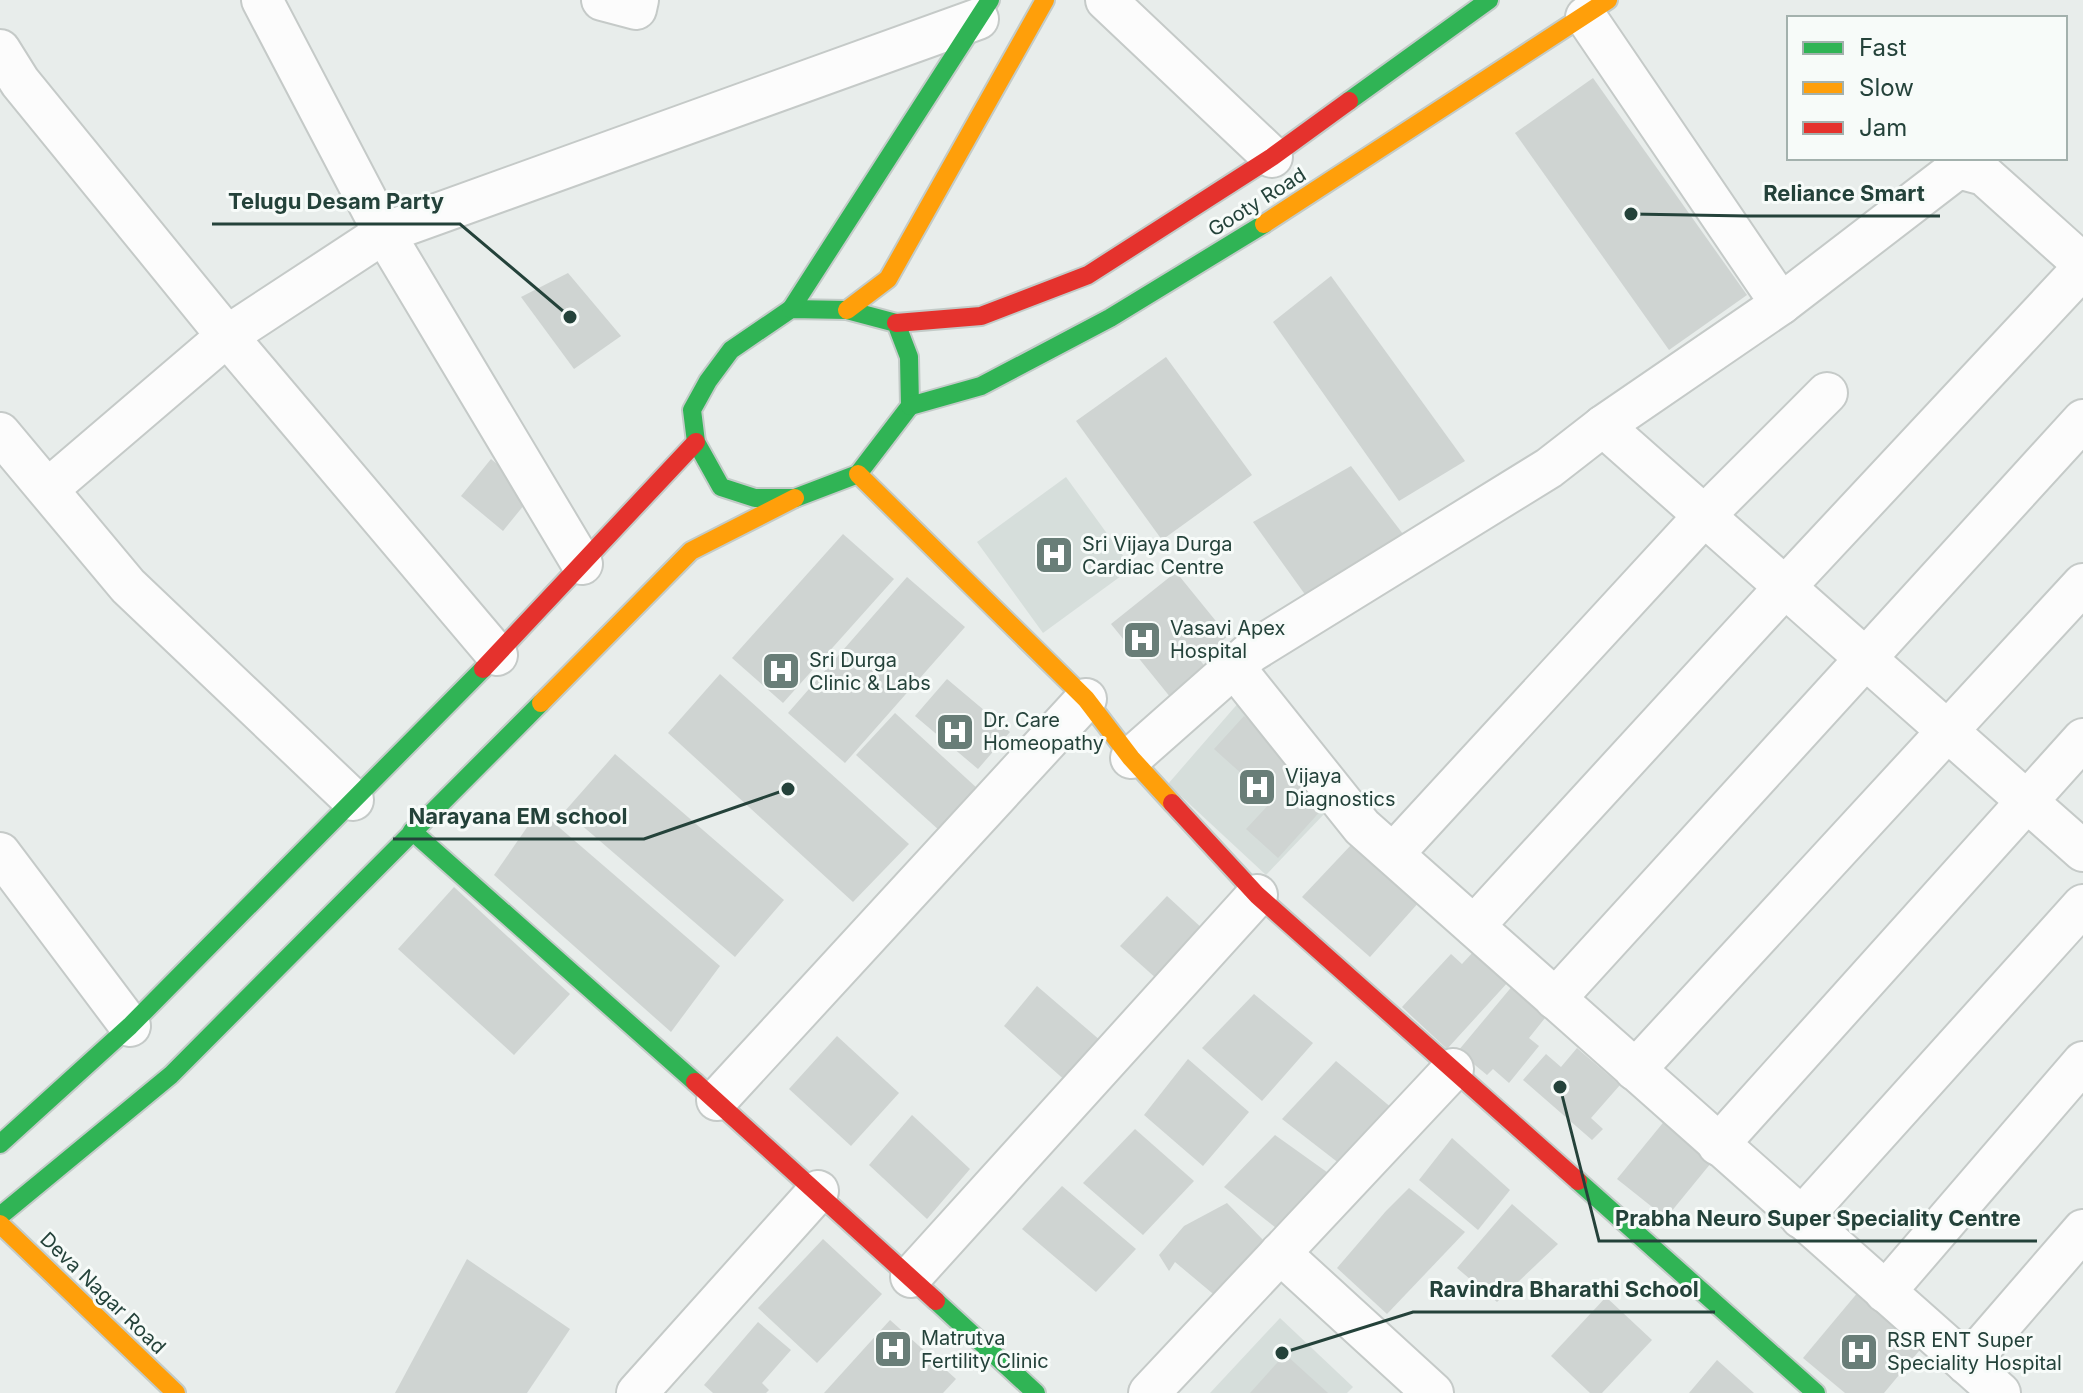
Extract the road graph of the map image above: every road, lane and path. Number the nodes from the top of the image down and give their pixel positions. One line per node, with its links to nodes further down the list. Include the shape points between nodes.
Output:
1 (262, 0): 11 (street)
2 (602, 0): 3 (street, via 636,9)
3 (638, 0)
4 (1045, 0): 15 (main road, via 888,279)
5 (1106, 0): 10 (street)
6 (1489, 0): 10 (main road, Gooty Road)
7 (1597, 8): 13 (street); 19 (main road, Gooty Road, via 1110,318 981,386)
8 (984, 9): 11 (street); 14 (main road)
9 (7, 76): 17 (street)
10 (1272, 157): 16 (main road, Gooty Road, via 1088,275 981,316)
11 (384, 233): 17 (street); 28 (street)
12 (2083, 266): 13 (street, via 1984,175 1958,168); 30 (street)
13 (1781, 304): 21 (street)
14 (791, 309): 15 (main road); 23 (main road, via 731,350 708,381 692,410)
15 (847, 310): 16 (main road)
16 (896, 323): 19 (main road, via 909,357)
17 (227, 336): 25 (street); 31 (street)
18 (1827, 393): 27 (street)
19 (910, 406): 24 (main road)
20 (2083, 420): 32 (street)
21 (1603, 426): 27 (street); 33 (street, via 1549,468)
22 (0, 433): 25 (street)
23 (696, 442): 26 (main road, via 721,487 755,498); 28 (main road)
24 (858, 474): 26 (main road); 34 (main road)
25 (48, 489): 38 (street, via 128,586)
26 (795, 498): 40 (main road, via 691,551)
27 (1704, 516): 30 (street); 43 (street)
28 (582, 564): 31 (main road)
29 (2083, 584): 35 (street)
30 (1785, 587): 32 (street); 46 (street)
31 (497, 655): 38 (main road)
32 (1865, 658): 35 (street); 47 (street)
33 (1234, 667): 37 (street); 43 (street, via 1362,827)
34 (1086, 699): 37 (main road); 52 (street)
35 (1948, 731): 39 (street); 51 (street)
36 (2083, 739): 39 (street)
37 (1131, 758): 44 (main road)
38 (353, 800): 48 (main road)
39 (2026, 800): 41 (street); 54 (street)
40 (412, 831): 52 (main road); 56 (main road, via 171,1075)
41 (2083, 851)
42 (0, 853): 48 (street)
43 (1393, 854): 46 (street)
44 (1257, 895): 50 (main road); 61 (street)
45 (2083, 905): 57 (street)
46 (1474, 926): 47 (street)
47 (1555, 999): 51 (street)
48 (130, 1026): 53 (main road)
49 (2083, 1062): 62 (street)
50 (1453, 1069): 60 (street); 69 (main road)
51 (1635, 1070): 54 (street)
52 (717, 1100): 55 (main road)
53 (0, 1144)
54 (1718, 1145): 57 (street)
55 (818, 1191): 61 (main road); 64 (street)
56 (0, 1216)
57 (1801, 1218): 62 (street)
58 (0, 1224): 65 (main road, Deva Nagar Road)
59 (2083, 1230): 63 (street)
60 (1280, 1253): 67 (street); 68 (street)
61 (911, 1277): 66 (main road)
62 (1885, 1292): 63 (street)
63 (1967, 1364): 70 (street)
64 (640, 1392)
65 (176, 1393)
66 (1036, 1393)
67 (1149, 1393)
68 (1433, 1393)
69 (1816, 1393)
70 (2000, 1393)

